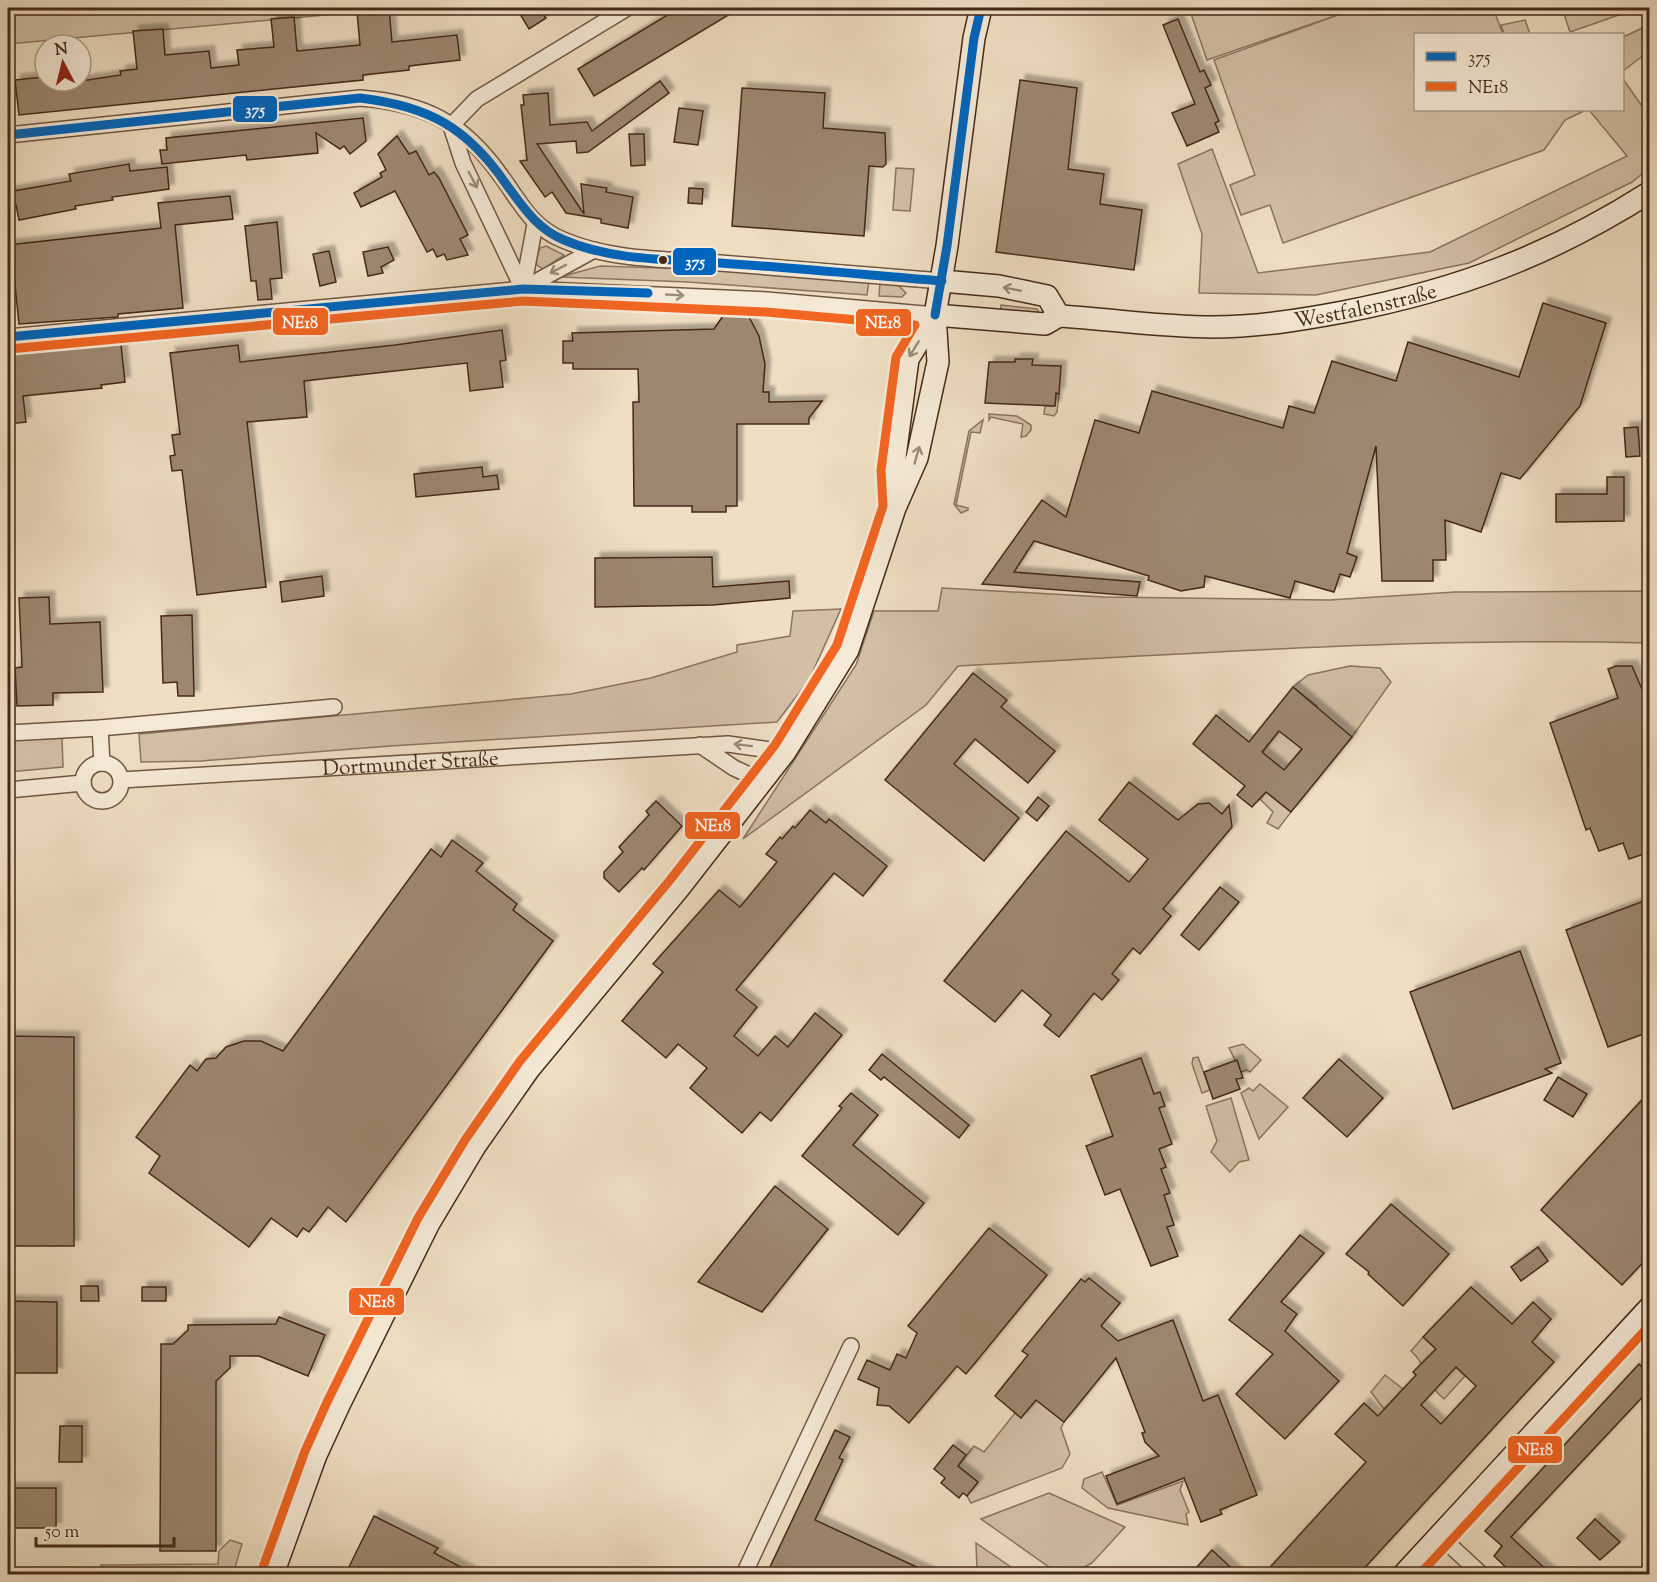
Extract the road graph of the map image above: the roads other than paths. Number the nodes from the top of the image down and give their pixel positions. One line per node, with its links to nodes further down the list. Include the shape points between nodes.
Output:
1 (627, 8): 3 (street, via 477,99)
2 (981, 8): 8 (main road)
3 (451, 126): 4 (street, via 426,110 404,103 360,98); 6 (street, via 487,157); 9 (street, one-way to 9, via 463,163)
4 (8, 135)
5 (1650, 192): 11 (main road, Westfalenstraße, via 1582,232 1484,276 1376,305 1294,321 1212,327)
6 (535, 224): 7 (street); 9 (street)
7 (594, 250): 8 (street, via 657,261); 9 (street, one-way to 9)
8 (942, 281): 10 (main road); 11 (main road, one-way to 8, via 1047,296 999,286)
9 (523, 289): 10 (street, Westfalenstraße, one-way to 10, via 756,300); 12 (street, Westfalenstraße)
10 (935, 315): 11 (main road, Westfalenstraße, via 1045,324); 13 (main road, one-way to 10, via 917,458 938,362); 13 (main road, one-way to 13, via 908,359 893,472)
11 (1059, 316)
12 (8, 337)
13 (895, 508): 18 (main road, via 848,650)
14 (334, 707): 15 (street)
15 (100, 728): 16 (street); 19 (street)
16 (8, 733)
17 (700, 745): 18 (street, Dortmunder Straße, one-way to 17, via 728,744); 20 (street, Dortmunder Straße); 21 (street)
18 (785, 752): 21 (main road)
19 (102, 763): 20 (street, via 117,770); 22 (street, via 88,769)
20 (121, 780): 22 (street, via 114,797 102,801 91,798)
21 (762, 781): 27 (main road, via 529,1069 476,1146 429,1223 339,1405 316,1455)
22 (83, 783): 23 (street)
23 (8, 790)
24 (1650, 1306): 26 (main road)
25 (851, 1346): 28 (street)
26 (1440, 1536): 29 (main road); 30 (street)
27 (273, 1575)
28 (744, 1575)
29 (1404, 1575)
30 (1481, 1575)

